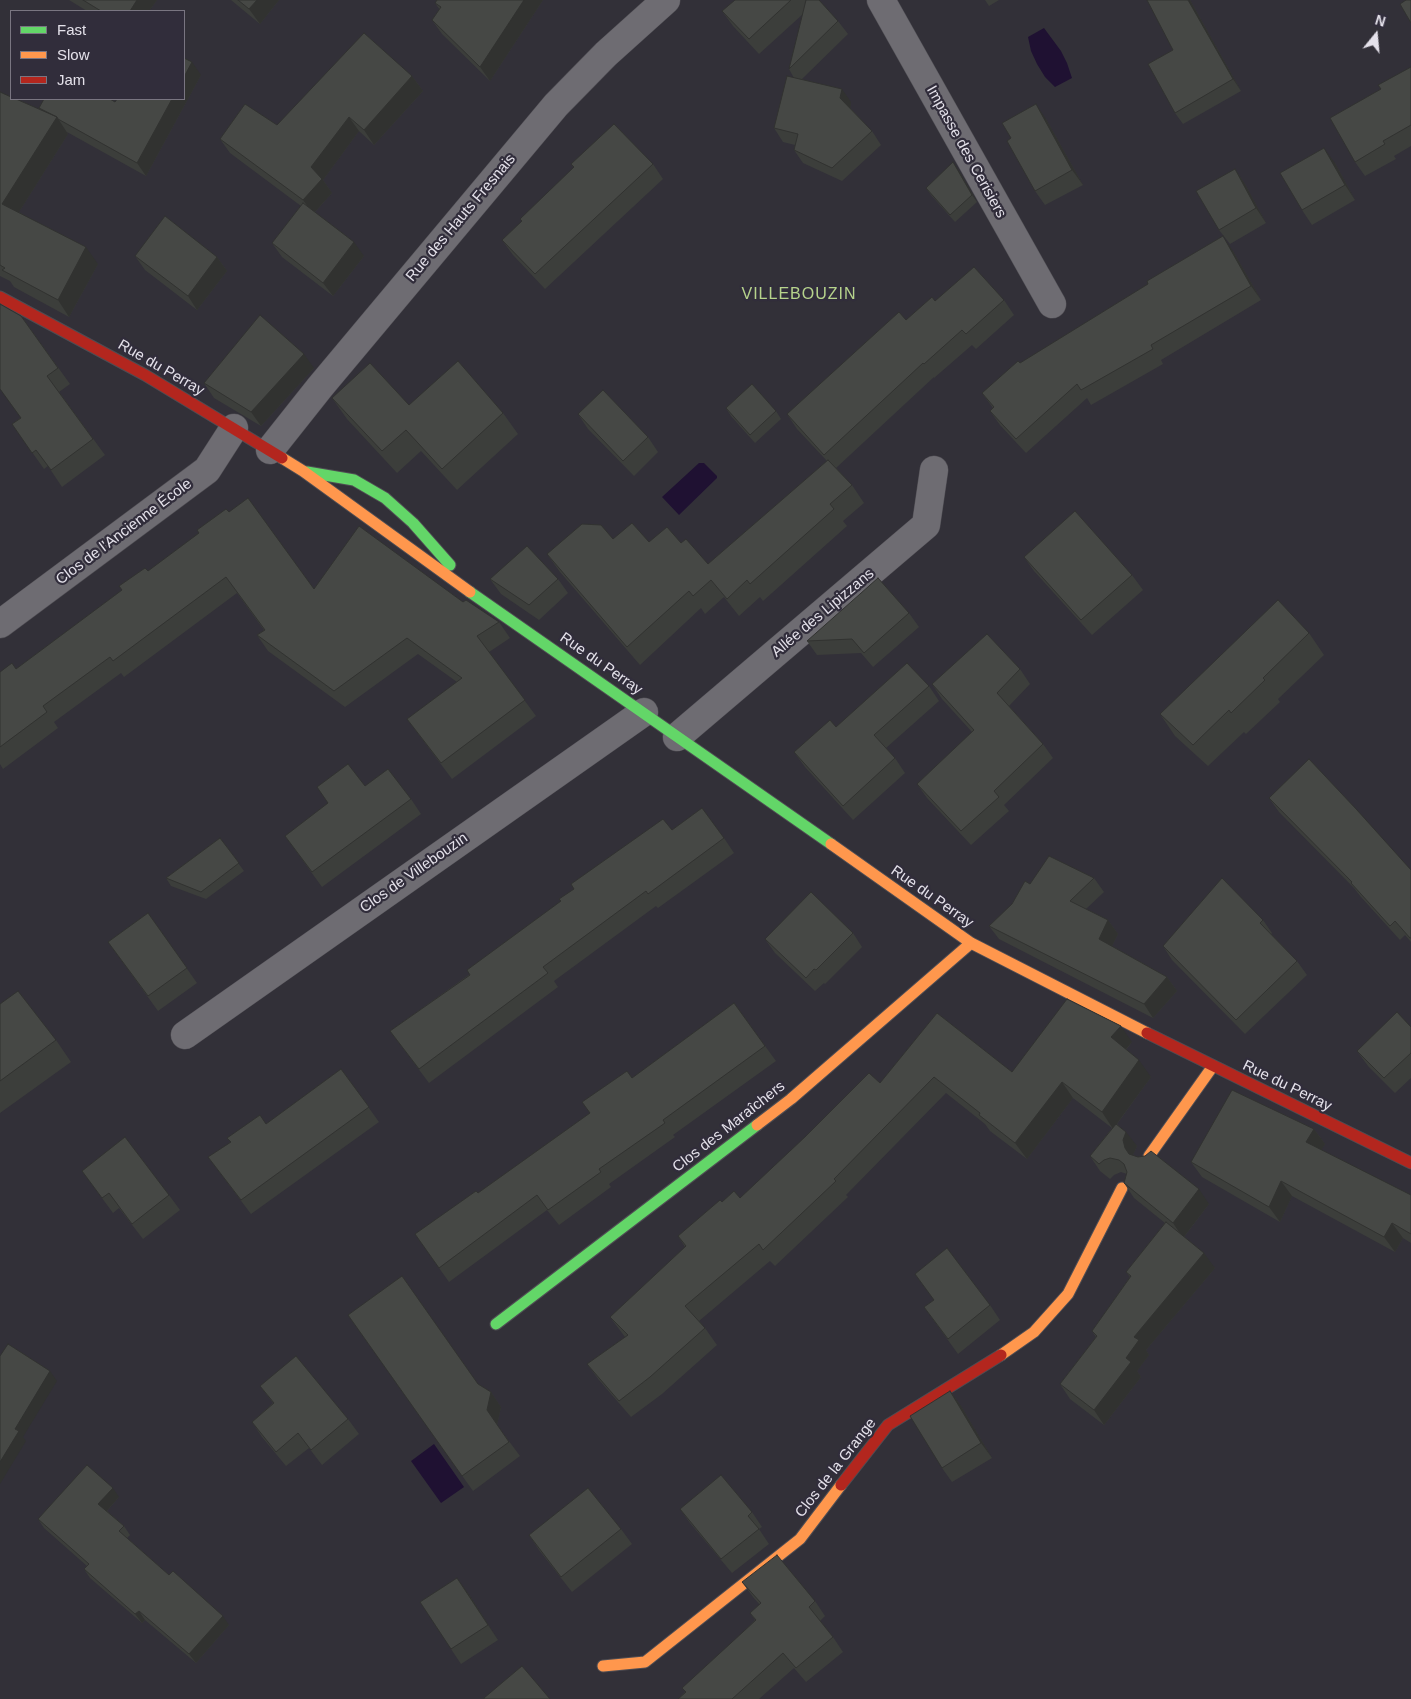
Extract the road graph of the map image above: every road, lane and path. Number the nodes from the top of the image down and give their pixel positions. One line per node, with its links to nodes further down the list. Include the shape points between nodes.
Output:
1 (666, 0): 6 (street, Rue des Hauts Fresnais, via 556,105)
2 (881, 0): 4 (street, Impasse des Cerisiers)
3 (0, 296): 5 (street, Rue du Perray)
4 (1052, 304)
5 (234, 428): 6 (street, Rue du Perray); 10 (street, Clos de l'Ancienne École, via 208,470)
6 (270, 450): 8 (street, Rue du Perray)
7 (934, 470): 12 (street, Allée des Lipizzans, via 926,525)
8 (303, 471): 9 (street, Rue du Perray); 9 (street, Rue du Perray, via 354,480 385,498 413,523)
9 (473, 594): 11 (street, Rue du Perray)
10 (0, 624)
11 (644, 712): 12 (street, Rue du Perray); 14 (street, Clos de Villebouzin)
12 (677, 737): 13 (street, Rue du Perray)
13 (971, 943): 15 (street, Rue du Perray); 19 (street, Clos des Maraîchers, via 791,1099)
14 (185, 1034)
15 (1213, 1066): 16 (street); 17 (street, Rue du Perray)
16 (1149, 1156)
17 (1411, 1163)
18 (1122, 1188): 20 (street, Clos de la Grange, via 1068,1294 1034,1332 989,1364 888,1425 800,1540 645,1662)
19 (496, 1324)
20 (603, 1666)

